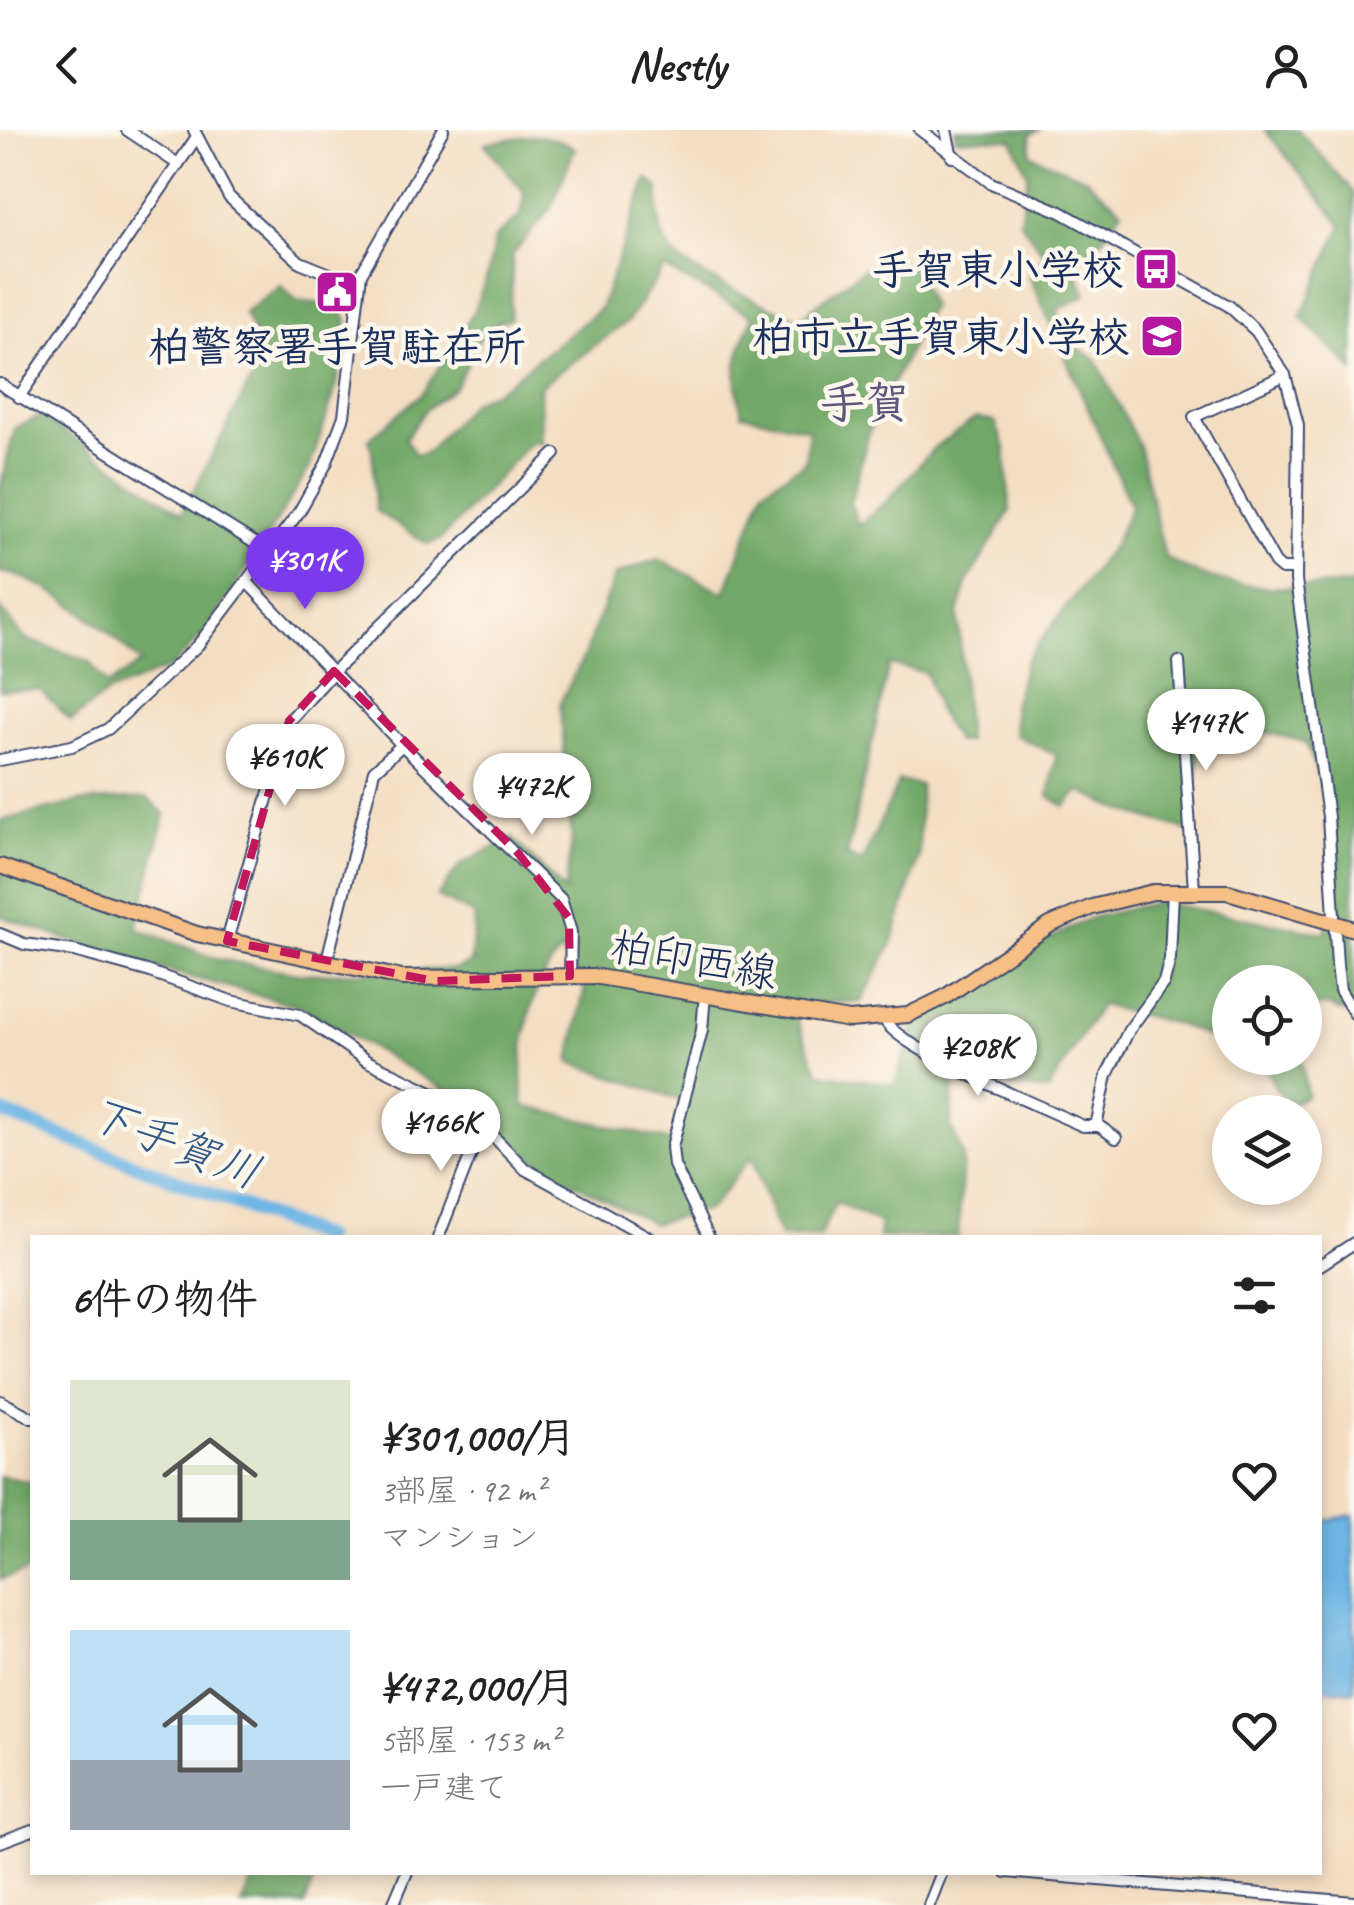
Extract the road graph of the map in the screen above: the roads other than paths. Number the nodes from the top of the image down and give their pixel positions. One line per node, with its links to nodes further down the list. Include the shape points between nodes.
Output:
1 (127, 130): 7 (street)
2 (443, 130): 8 (street, via 372,250)
3 (920, 130): 6 (street)
4 (946, 130): 6 (street)
5 (195, 134): 7 (street); 8 (street, via 229,197 300,262)
6 (952, 157): 9 (street, via 1220,300 1256,330)
7 (178, 164): 11 (street)
8 (359, 286): 13 (street, via 344,416 312,492)
9 (1285, 375): 14 (street, via 1298,424); 14 (street, via 1194,417 1274,563)
10 (0, 384): 11 (street)
11 (19, 397): 13 (street)
12 (555, 454): 17 (street)
13 (269, 552): 15 (street)
14 (1295, 569): 23 (street)
15 (247, 582): 17 (street); 19 (street, via 180,665 108,729 72,746)
16 (1179, 662): 22 (street)
17 (334, 671): 18 (street); 26 (street, via 290,720)
18 (402, 744): 27 (street, via 374,771); 28 (street, via 561,899 571,932)
19 (0, 760)
20 (0, 866): 26 (main road, 柏印西線)
21 (1172, 890): 22 (main road, 柏印西線); 31 (main road, 柏印西線, via 1070,915 945,996); 33 (street, via 1164,982 1106,1075)
22 (1194, 890): 23 (main road, 柏印西線, via 1253,897)
23 (1335, 923): 24 (main road, 柏印西線); 30 (street, via 1340,990)
24 (1354, 929)
25 (0, 934): 32 (street, via 300,1015 366,1061 467,1109)
26 (227, 941): 27 (main road, 柏印西線)
27 (326, 964): 28 (main road, 柏印西線, via 435,980)
28 (570, 976): 29 (main road, 柏印西線)
29 (705, 994): 31 (main road, 柏印西線, via 821,1016); 37 (street, via 672,1146 674,1166)
30 (1354, 1013)
31 (885, 1020): 33 (street, via 926,1053 1083,1126)
32 (482, 1126): 35 (street); 36 (street, via 548,1185)
33 (1096, 1126): 34 (street)
34 (1116, 1138)
35 (439, 1235)
36 (644, 1235)
37 (708, 1235)
38 (1354, 1243): 39 (street)
39 (1322, 1264)
40 (0, 1401): 41 (street)
41 (30, 1417)
42 (30, 1831): 43 (street)
43 (0, 1842)
44 (406, 1875): 48 (street)
45 (941, 1875): 49 (street)
46 (1041, 1875): 47 (street)
47 (1354, 1902)
48 (394, 1905)
49 (929, 1905)

